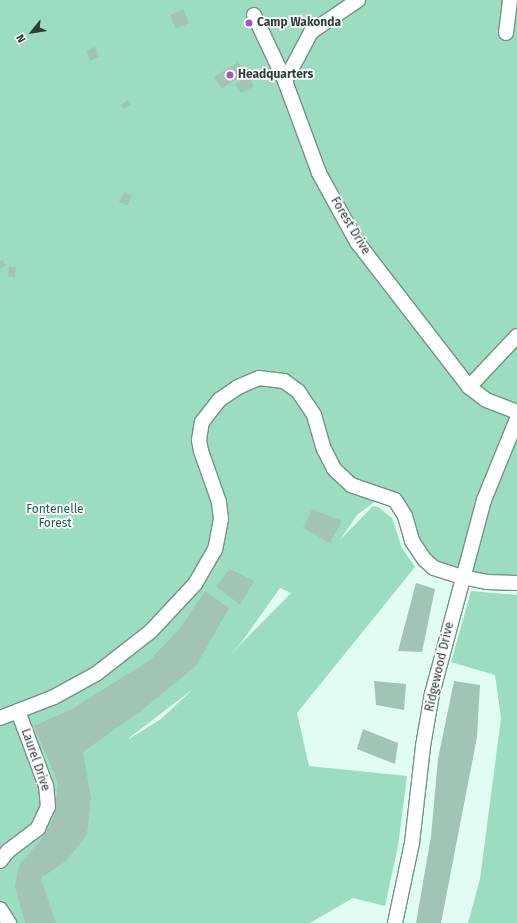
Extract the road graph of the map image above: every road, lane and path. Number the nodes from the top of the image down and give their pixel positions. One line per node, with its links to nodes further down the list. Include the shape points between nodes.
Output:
1 (358, 0): 5 (street, via 311,32)
2 (510, 0): 4 (street)
3 (254, 15): 5 (street, Forest Drive)
4 (506, 33)
5 (285, 81): 7 (street, Forest Drive, via 319,173 358,242)
6 (517, 336): 7 (street)
7 (469, 387): 8 (street, Forest Drive, via 486,400)
8 (517, 412)
9 (517, 419): 10 (street, Ridgewood Drive, via 484,500)
10 (462, 577): 11 (street, via 487,582); 12 (street, via 434,568 425,560 412,541 405,516 395,500 351,485 334,469 324,449 314,415 298,391 276,378 259,378 238,387 219,400 202,422 199,440 201,451 219,502 221,519 215,550 195,584 151,631 114,661 77,685); 17 (street, Ridgewood Drive, via 432,694 423,746 412,843)
11 (517, 583)
12 (18, 712): 13 (street); 14 (street, Laurel Drive, via 46,786 48,807 38,828 8,851)
13 (0, 718)
14 (0, 861)
15 (0, 909): 16 (street)
16 (9, 923)
17 (395, 923)

